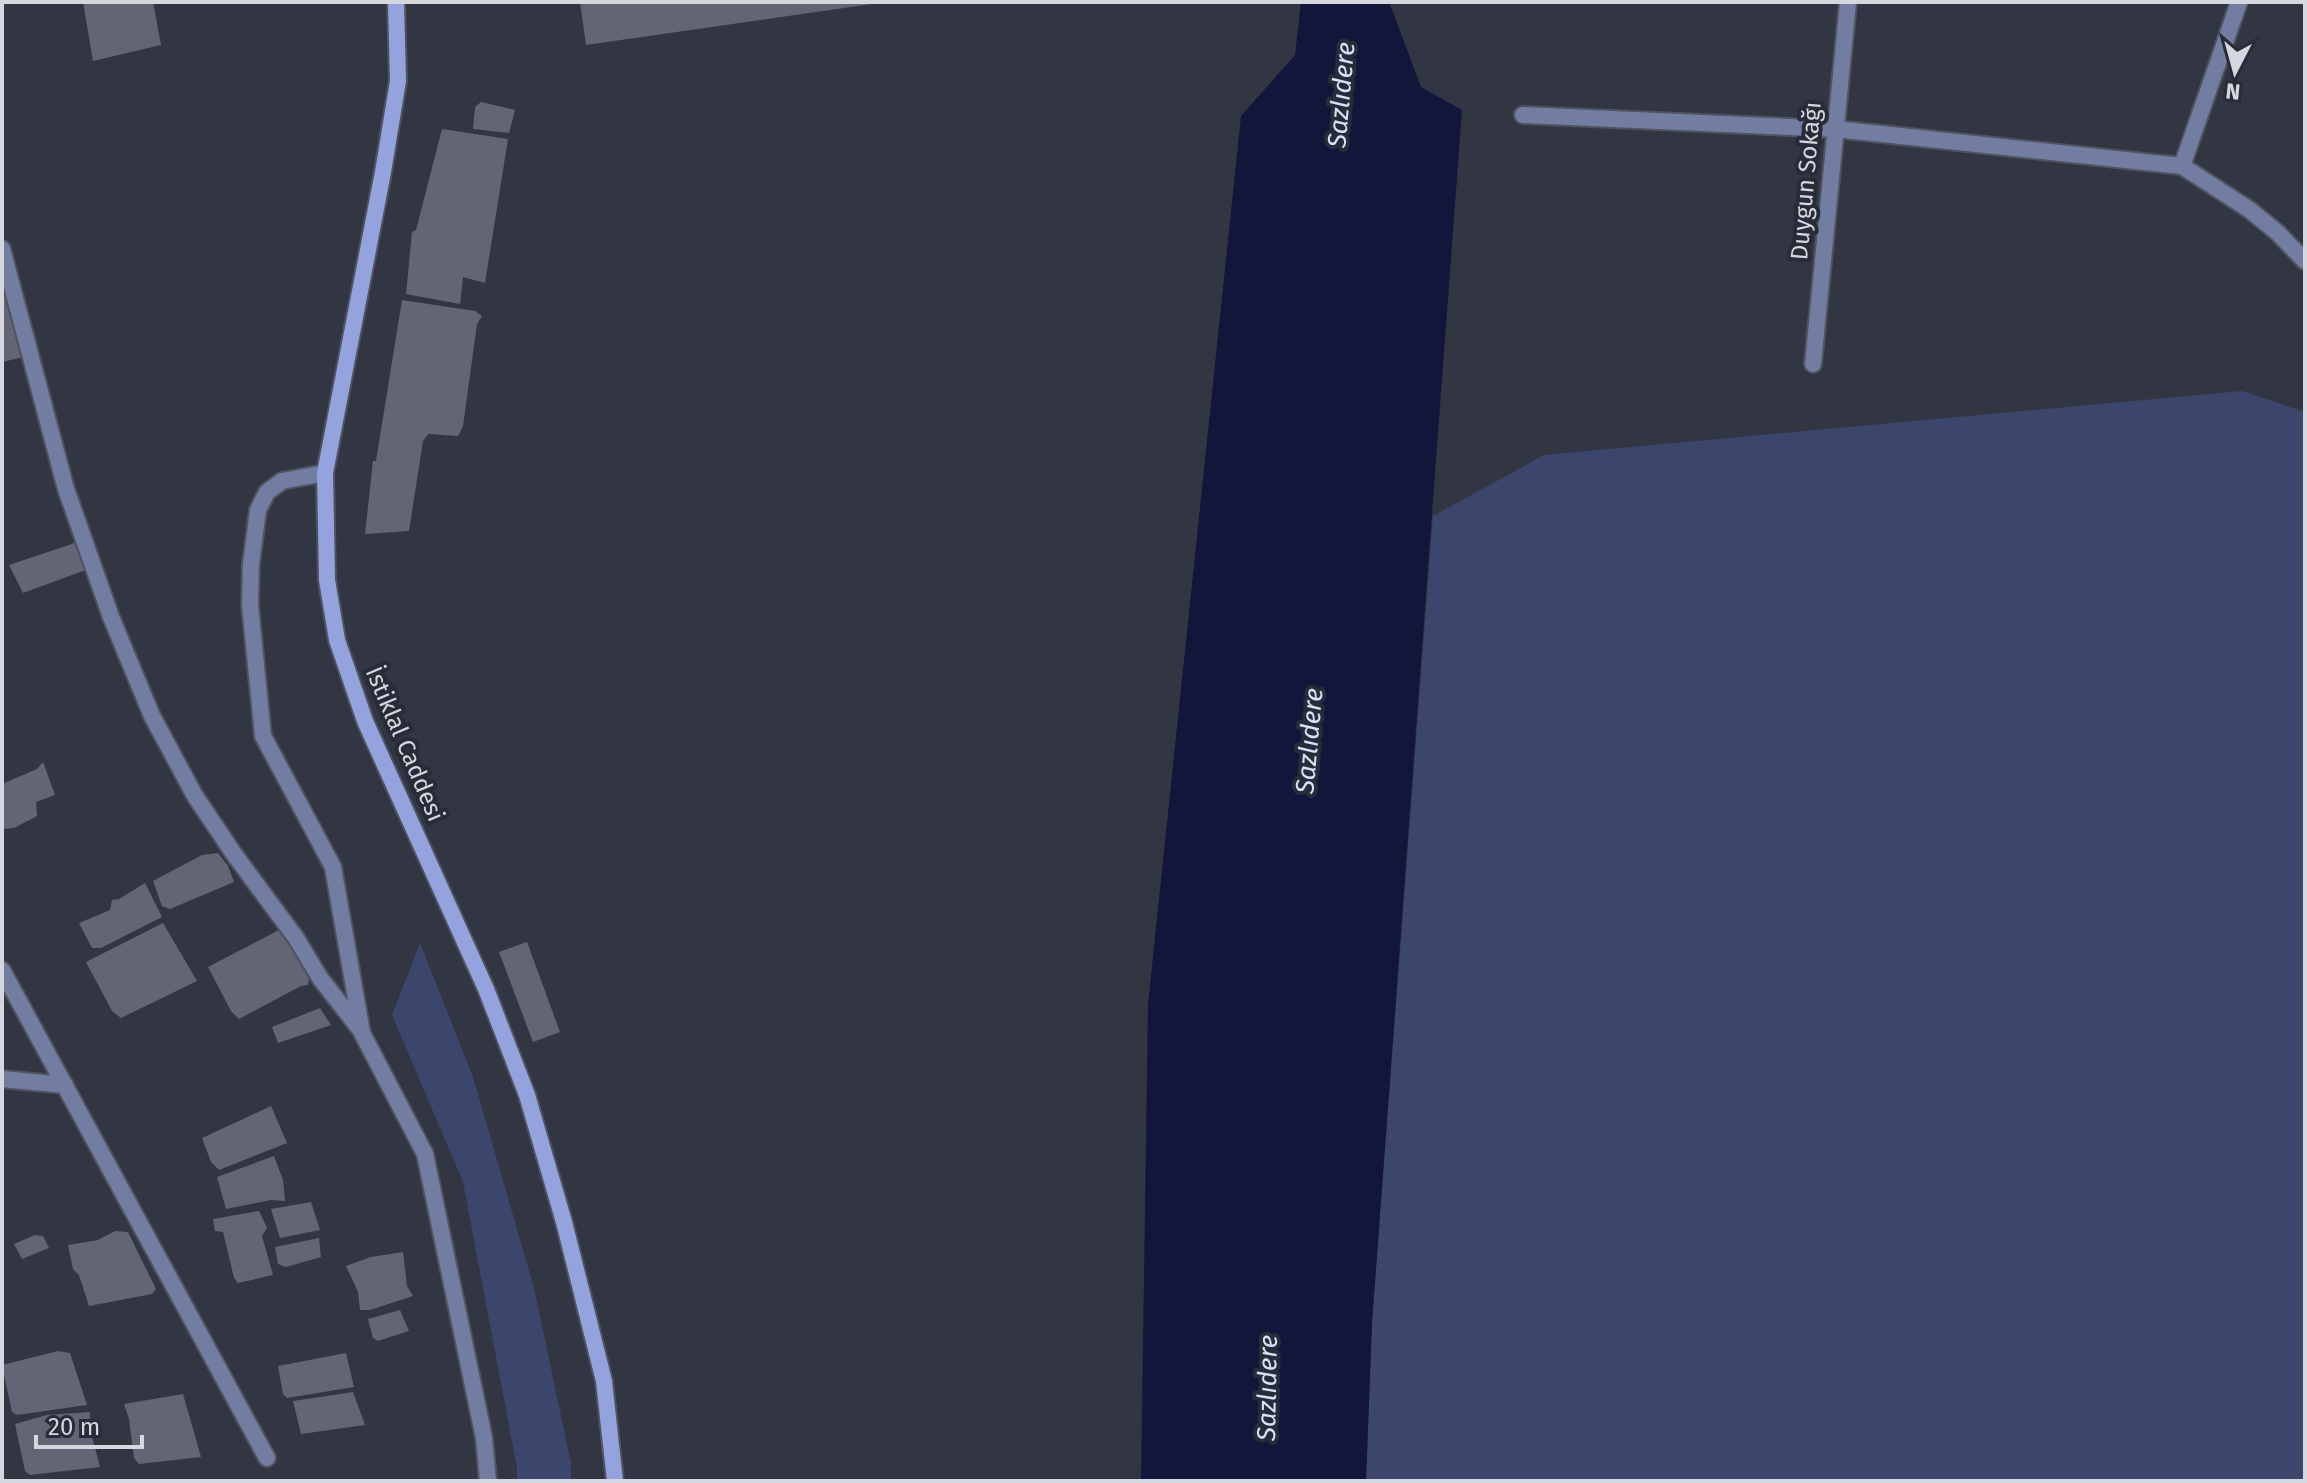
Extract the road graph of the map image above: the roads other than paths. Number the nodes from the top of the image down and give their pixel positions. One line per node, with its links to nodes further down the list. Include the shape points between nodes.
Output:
1 (396, 2): 10 (main road, İstiklal Caddesi, via 398,81)
2 (1848, 2): 5 (street, Duygun Sokağı)
3 (2239, 2): 6 (street)
4 (1523, 115): 5 (street)
5 (1835, 129): 6 (street); 9 (street, Duygun Sokağı)
6 (2182, 166): 8 (street, via 2250,210)
7 (2, 249): 12 (street, via 66,489 152,716 195,796)
8 (2305, 261)
9 (1813, 364)
10 (325, 473): 12 (street, via 282,481 267,492 258,510 250,605 263,736 333,867); 17 (main road, İstiklal Caddesi, via 327,580 337,640 365,721 486,989 527,1095 604,1381)
11 (2, 970): 14 (street)
12 (362, 1033): 16 (street, via 425,1154 484,1438)
13 (2, 1079): 14 (street)
14 (65, 1085): 15 (street)
15 (267, 1458)
16 (488, 1481)
17 (615, 1481)

